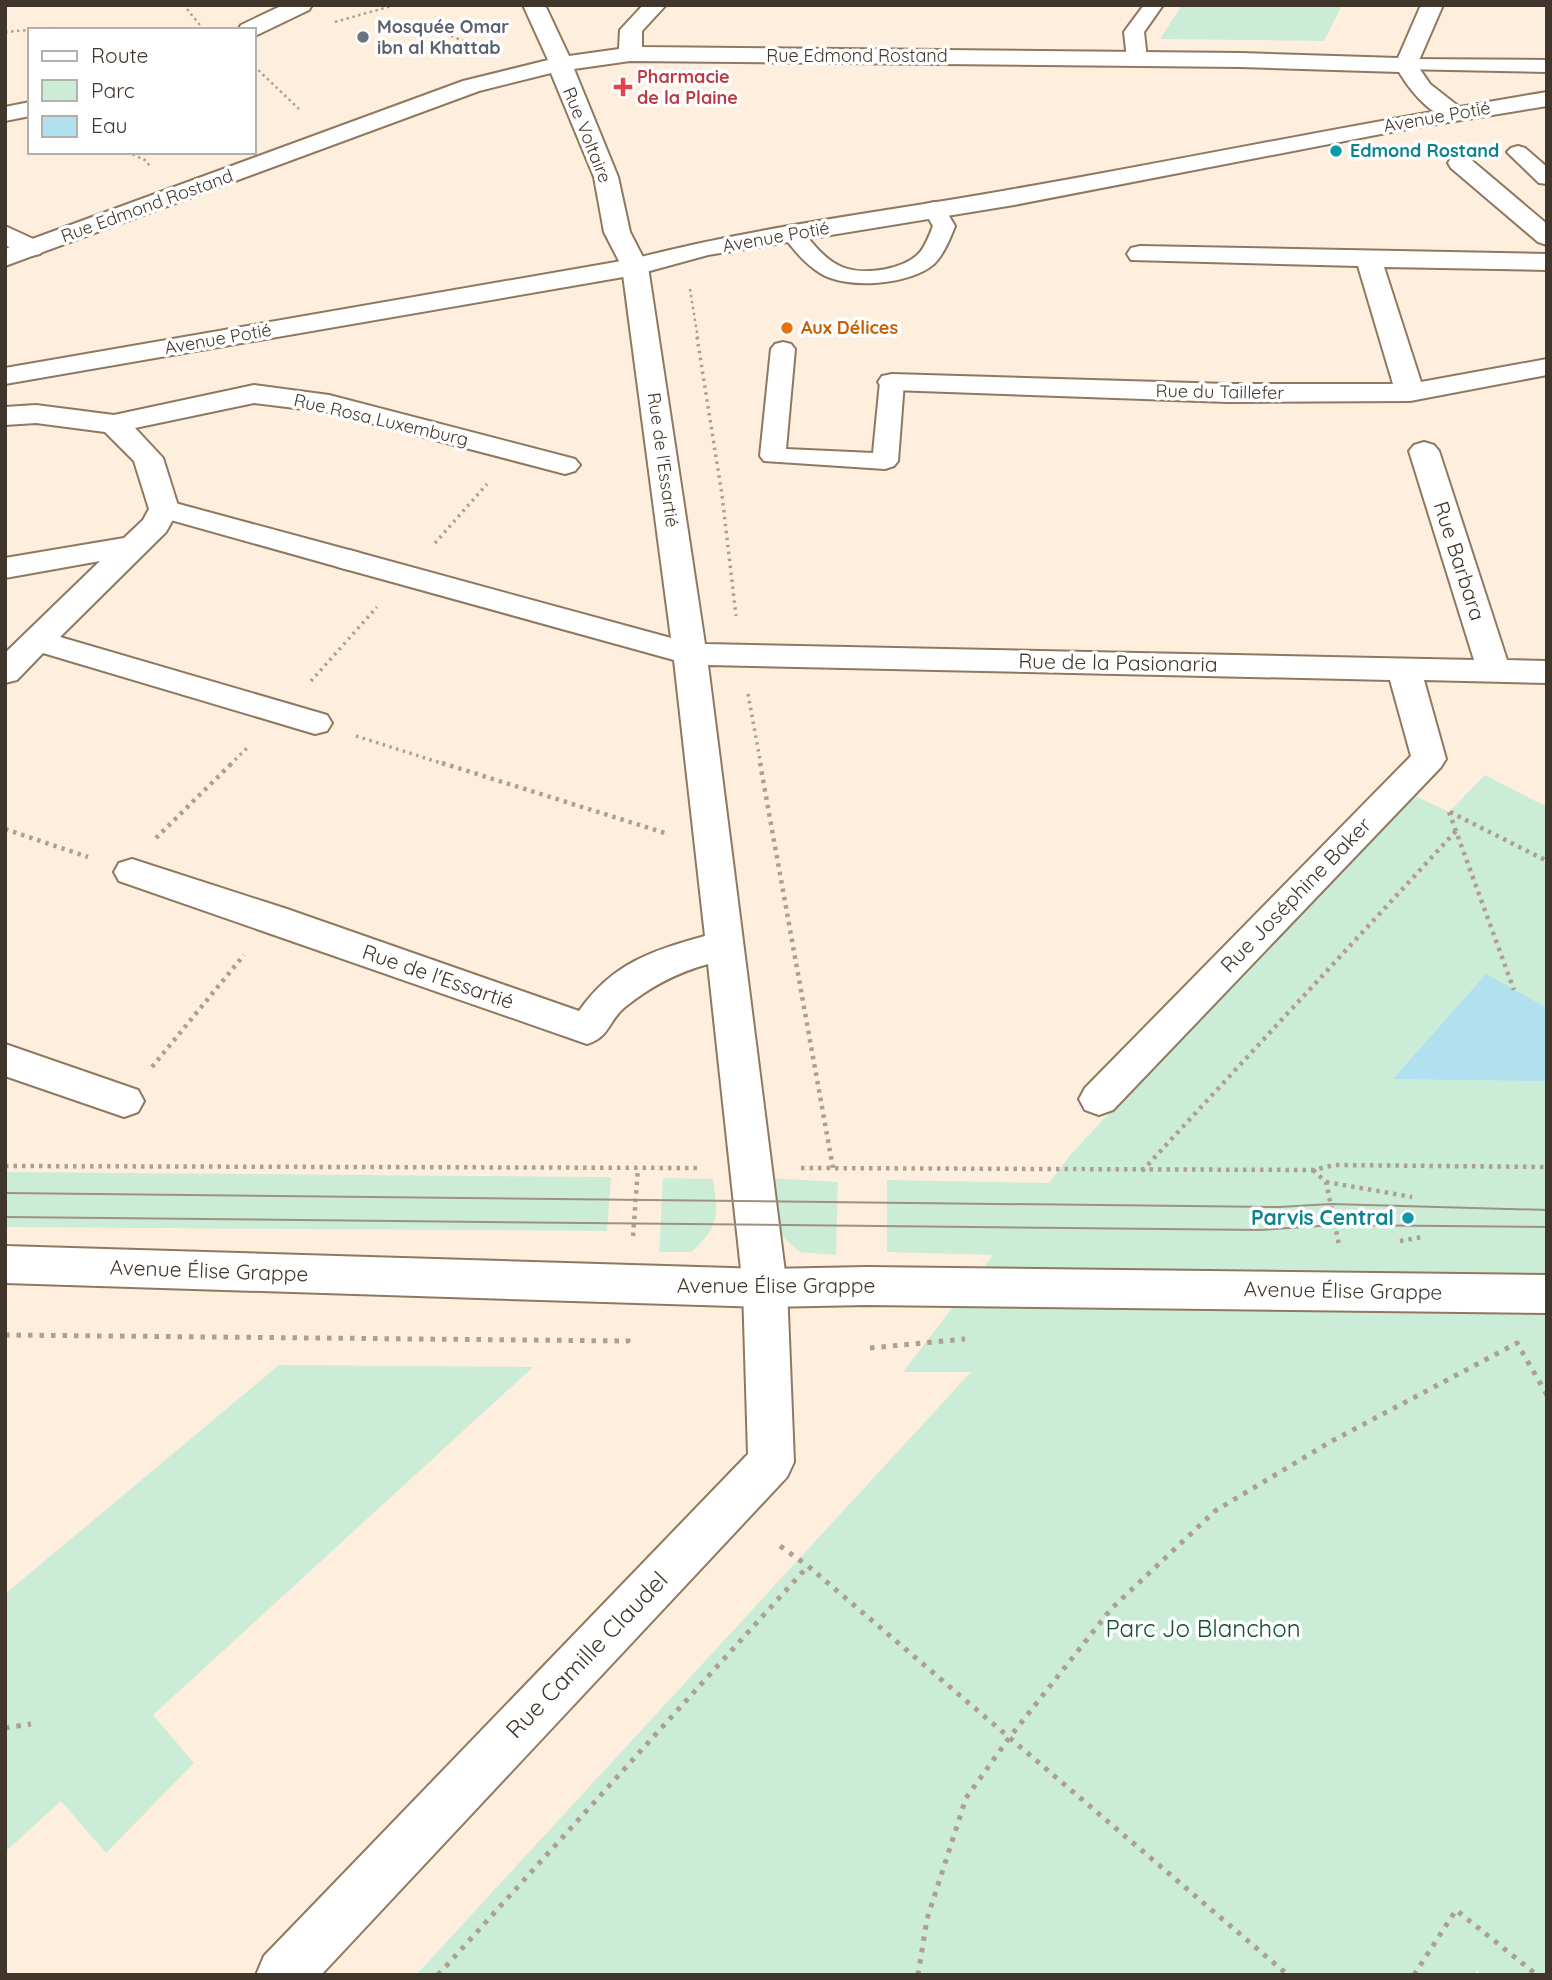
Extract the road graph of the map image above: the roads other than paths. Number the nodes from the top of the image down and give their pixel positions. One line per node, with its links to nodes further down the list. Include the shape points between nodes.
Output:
1 (301, 5): 6 (street)
2 (534, 5): 9 (street, Rue Voltaire)
3 (656, 5): 7 (street, via 631,30)
4 (1154, 5): 8 (lane, via 1134,32)
5 (1432, 5): 10 (street)
6 (253, 28)
7 (630, 54): 8 (street, Rue Edmond Rostand); 9 (street, Rue Edmond Rostand)
8 (1136, 59): 10 (street, Rue Edmond Rostand)
9 (561, 62): 23 (street, Rue Edmond Rostand, via 495,78); 28 (street, Rue Voltaire, via 606,177 617,232)
10 (1406, 65): 11 (lane, Rue Edmond Rostand); 14 (street, via 1421,89)
11 (1547, 66)
12 (1547, 99): 14 (street, Avenue Potié)
13 (28, 109): 15 (street)
14 (1455, 113): 19 (street, Avenue Potié)
15 (5, 114)
16 (1518, 152): 18 (lane)
17 (1460, 163): 22 (street)
18 (1547, 178)
19 (934, 209): 21 (street, Avenue Potié); 21 (lane, via 944,226 941,236 927,258 902,272 849,276 828,270)
20 (5, 234): 23 (street)
21 (793, 234): 28 (street, Avenue Potié, via 706,248)
22 (1547, 237)
23 (31, 248): 25 (street, Rue Edmond Rostand)
24 (1140, 254): 26 (street)
25 (5, 258)
26 (1370, 258): 27 (street); 33 (street)
27 (1547, 262)
28 (635, 267): 31 (street, Avenue Potié); 42 (street, Rue de l'Essartié)
29 (783, 349): 32 (lane, via 774,456 885,461)
30 (1547, 368): 33 (street, Rue du Taillefer)
31 (5, 376)
32 (892, 382): 33 (street, Rue du Taillefer, via 1228,393)
33 (1410, 393)
34 (5, 416): 35 (street, Rue Rosa Luxemburg, via 36,414)
35 (114, 424): 37 (street, Rue Rosa Luxemburg, via 254,394 329,404); 38 (street, via 148,458)
36 (1424, 451): 44 (street, Rue Barbara)
37 (565, 465)
38 (164, 509): 39 (street, via 155,525); 42 (street)
39 (132, 546): 40 (street); 41 (street)
40 (5, 568)
41 (38, 641): 45 (street); 47 (street)
42 (690, 654): 43 (street, Rue de la Pasionaria); 49 (street, Rue de l'Essartié)
43 (1404, 669): 44 (street, Rue de la Pasionaria); 51 (street, Rue Joséphine Baker, via 1429,759)
44 (1494, 671): 46 (street, Rue de la Pasionaria)
45 (5, 672)
46 (1547, 673)
47 (315, 723)
48 (122, 869): 49 (street, Rue de l'Essartié, via 587,1029 610,998 661,963)
49 (724, 946): 54 (street, Rue de l'Essartié)
50 (5, 1060): 52 (street)
51 (1099, 1099)
52 (124, 1101)
53 (5, 1264): 54 (street, Avenue Élise Grappe)
54 (765, 1288): 55 (street, Avenue Élise Grappe); 56 (street, Rue Camille Claudel, via 771,1462)
55 (1547, 1294)
56 (283, 1975)

